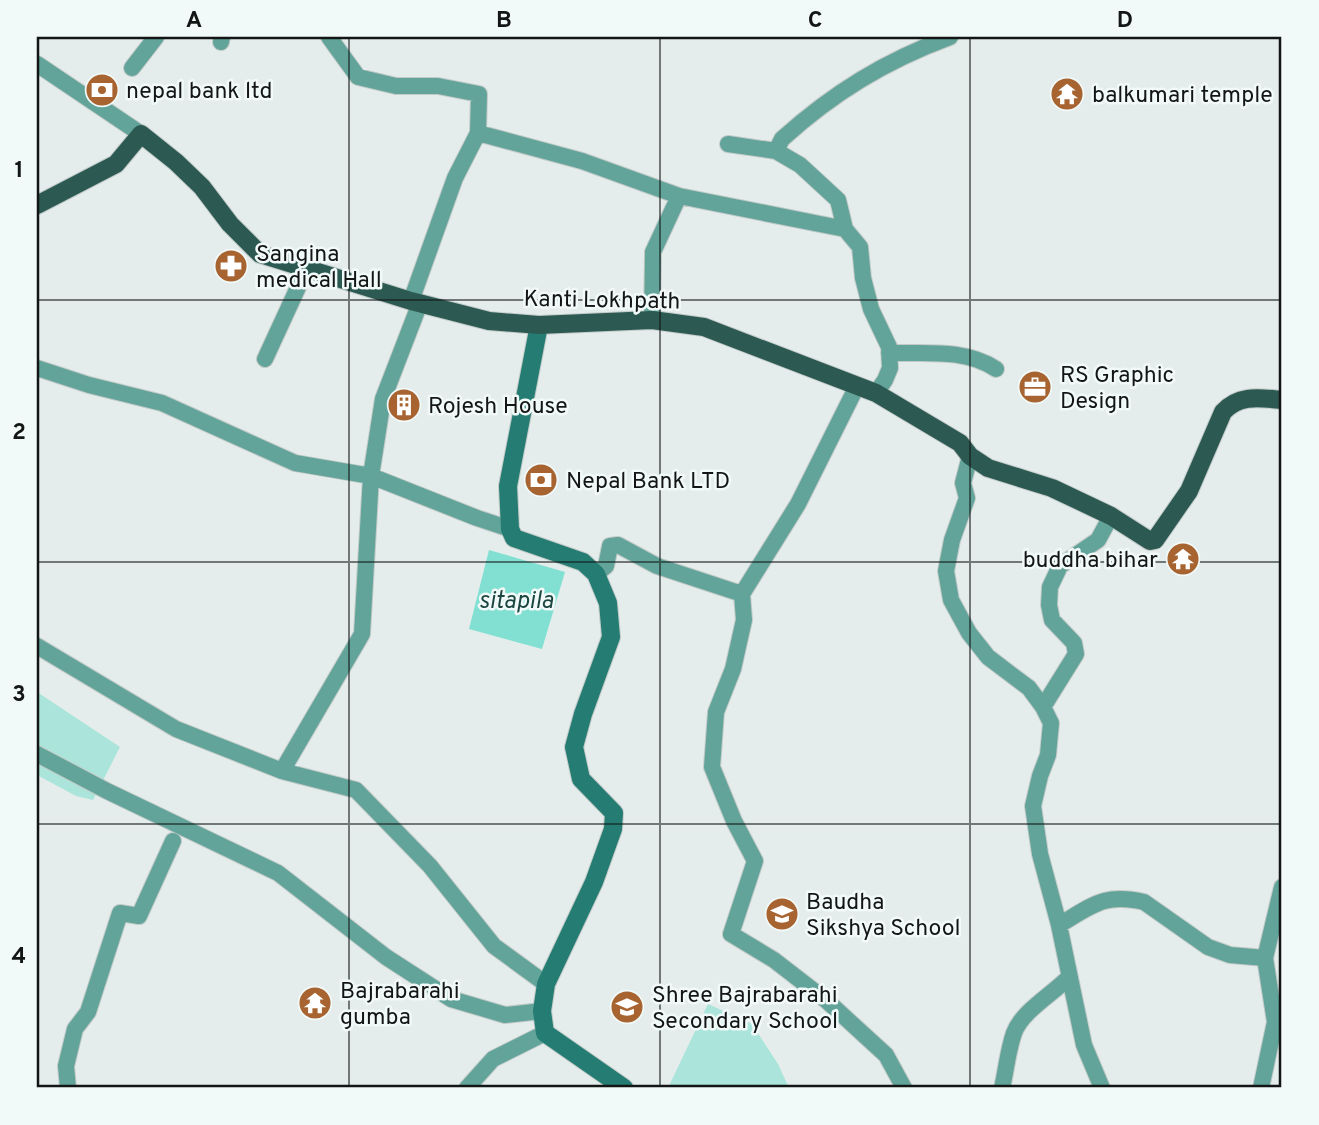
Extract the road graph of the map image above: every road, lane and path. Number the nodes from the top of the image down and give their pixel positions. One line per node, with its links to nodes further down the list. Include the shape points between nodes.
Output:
1 (156, 37): 5 (street)
2 (329, 37): 6 (street, via 358,77 396,86 438,86 479,94)
3 (950, 37): 9 (street, via 902,55 848,86 782,139)
4 (37, 64): 7 (street)
5 (132, 68)
6 (478, 132): 10 (street, via 582,161); 14 (street, via 455,178)
7 (141, 134): 11 (main road, via 116,164); 13 (main road, Kanti Lokhpath, via 202,187 260,254)
8 (728, 144): 9 (street)
9 (776, 151): 12 (street, via 800,165 838,200)
10 (679, 197): 12 (street); 15 (street, via 653,252)
11 (37, 205)
12 (845, 229): 17 (street, via 860,247 871,309)
13 (306, 270): 14 (main road, Kanti Lokhpath); 18 (street)
14 (416, 302): 16 (main road, Kanti Lokhpath, via 489,321); 25 (street, via 383,399)
15 (652, 320): 16 (main road, Kanti Lokhpath); 21 (main road, Kanti Lokhpath, via 704,327)
16 (539, 325): 27 (street, via 508,486)
17 (889, 353): 20 (street, via 962,355); 22 (street, via 890,368)
18 (265, 359)
19 (37, 368): 25 (street, via 162,403 295,463)
20 (996, 369)
21 (856, 386): 22 (main road, Kanti Lokhpath); 29 (street, via 798,504)
22 (876, 393): 24 (main road, Kanti Lokhpath, via 960,443)
23 (1282, 400): 26 (main road, Kanti Lokhpath, via 1240,399 1229,405 1189,491 1155,540 1144,539)
24 (970, 456): 26 (main road, Kanti Lokhpath, via 988,468 1052,488); 31 (street, via 963,483 967,498 946,571 951,600 988,657 1029,688)
25 (371, 475): 27 (street); 33 (street, via 362,634)
26 (1111, 516): 31 (street, via 1098,540 1060,566 1050,587 1052,620 1074,643 1076,654)
27 (510, 529): 28 (street, via 514,538 583,562)
28 (596, 574): 29 (street, via 606,566 610,545 618,545 657,566); 39 (street, via 608,603 611,637 574,747 581,779 614,813 613,829 594,882)
29 (742, 594): 45 (street, via 744,620 733,669 716,712 712,767 755,861 731,934 827,1001 886,1055)
30 (37, 646): 33 (street, via 176,729)
31 (1043, 707): 36 (street, via 1051,734 1033,807)
32 (37, 754): 40 (street, via 278,873 386,957 451,999 505,1015)
33 (282, 771): 39 (street, via 356,790 430,866 494,946)
34 (173, 841): 42 (street, via 139,916 120,913 88,1012 75,1029 66,1066)
35 (1282, 887): 37 (street)
36 (1059, 925): 37 (street, via 1109,898 1132,900 1144,902 1208,947 1230,955); 38 (street)
37 (1265, 958): 48 (street, via 1275,1022)
38 (1069, 977): 46 (street, via 1035,1006 1015,1031); 47 (street, via 1084,1045)
39 (546, 984): 40 (street)
40 (542, 1011): 41 (street)
41 (545, 1033): 43 (street, via 493,1059); 44 (street)
42 (68, 1088)
43 (467, 1088)
44 (624, 1088)
45 (904, 1088)
46 (1003, 1088)
47 (1102, 1088)
48 (1261, 1088)

